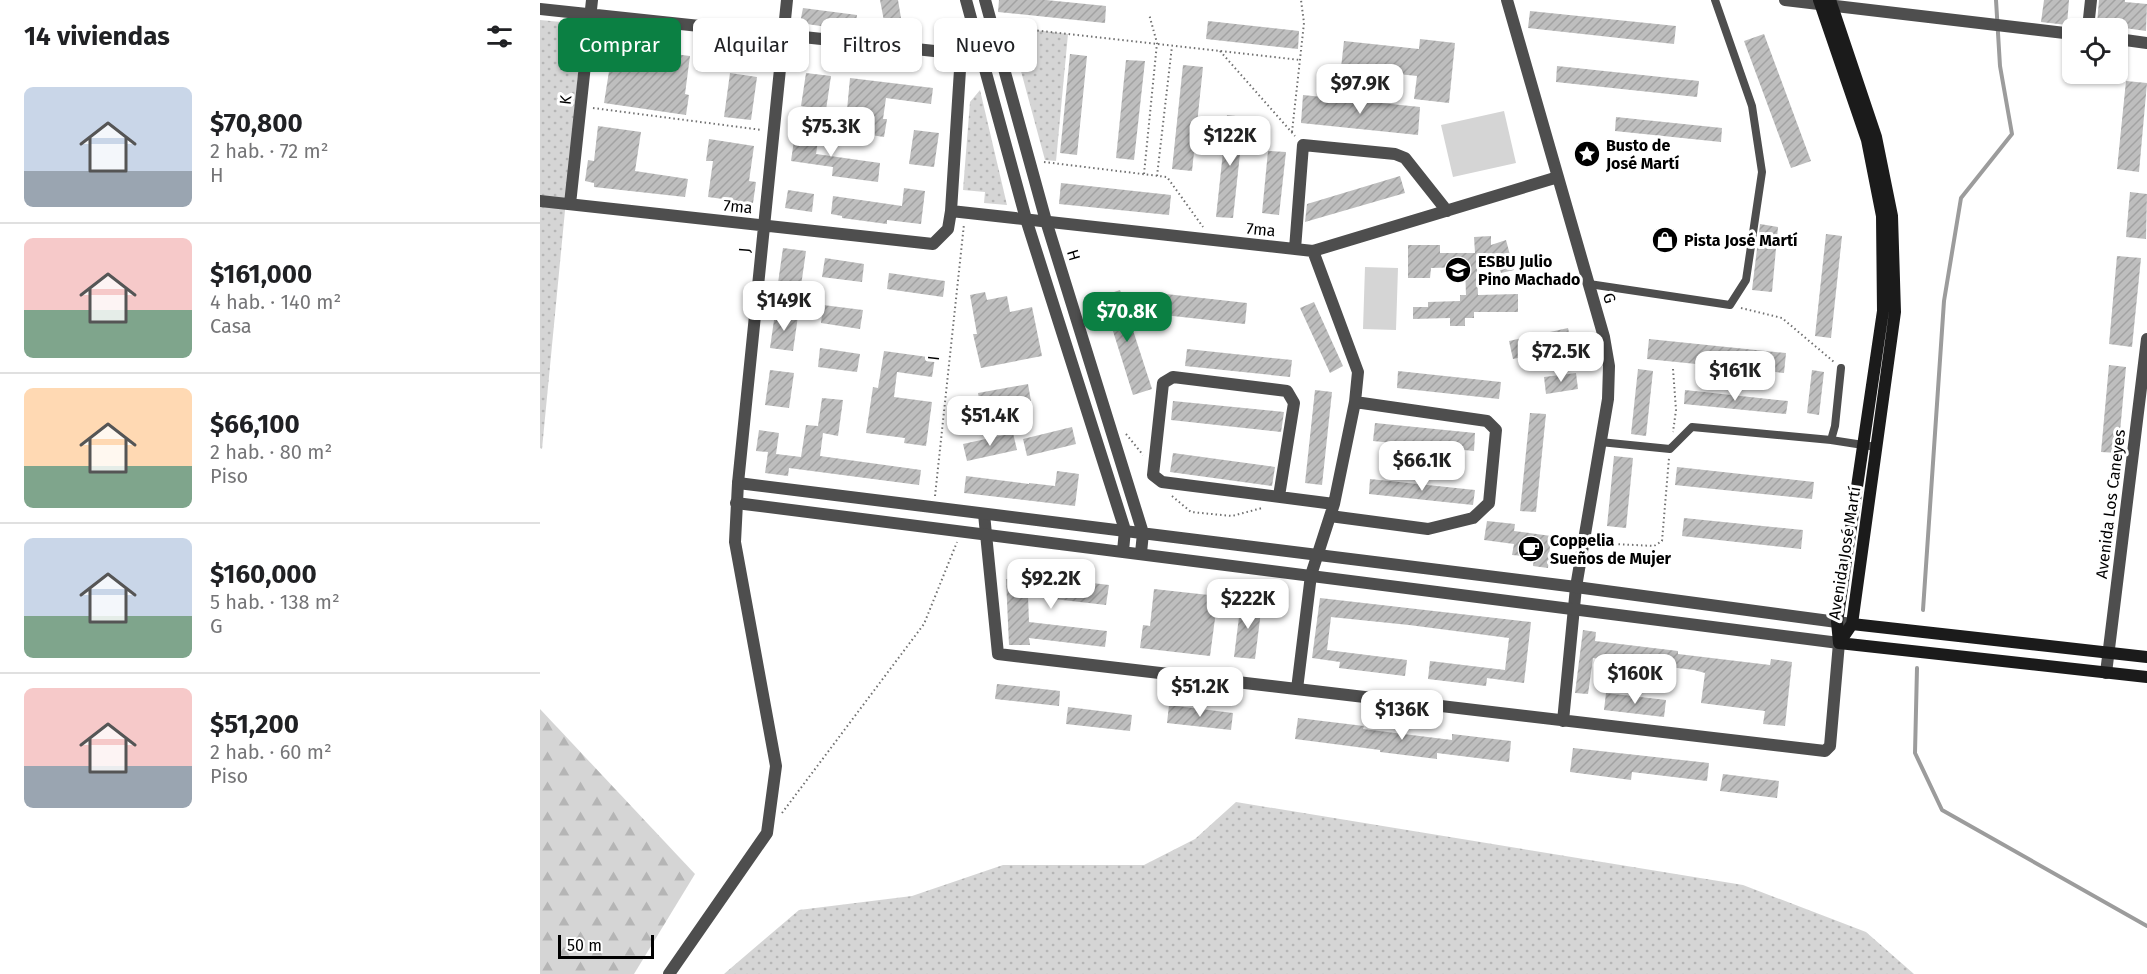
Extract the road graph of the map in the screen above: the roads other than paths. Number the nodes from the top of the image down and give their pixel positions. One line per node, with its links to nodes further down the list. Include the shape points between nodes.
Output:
1 (592, 0): 11 (street, K)
2 (787, 0): 12 (street, J)
3 (966, 0): 13 (street)
4 (985, 0): 14 (street, H)
5 (1507, 0): 26 (street, G)
6 (1714, 0): 36 (lane, via 1752,106 1762,172 1746,280 1730,305)
7 (1785, 0): 9 (street)
8 (2091, 0): 15 (street)
9 (1825, 2): 17 (street); 42 (main road, Avenida José Martí, via 1867,140 1882,216 1883,311); 43 (main road, Avenida José Martí, via 1876,137 1893,216 1895,312)
10 (540, 9): 11 (street)
11 (591, 14): 16 (street); 28 (street, K)
12 (785, 18)
13 (971, 18)
14 (989, 18)
15 (2089, 18)
16 (693, 25)
17 (2062, 33)
18 (809, 38): 21 (street)
19 (2128, 40): 20 (street)
20 (2147, 42)
21 (934, 51)
22 (779, 72): 33 (street, J)
23 (961, 72): 30 (street)
24 (985, 72): 31 (street)
25 (1004, 72): 32 (street, H)
26 (1558, 177): 29 (street, 7ma); 36 (street, G)
27 (540, 201): 28 (street, 7ma)
28 (570, 204): 33 (street, 7ma)
29 (1447, 211): 34 (street, via 1405,158 1303,145); 35 (street, 7ma)
30 (951, 212): 31 (street, 7ma); 33 (street, 7ma, via 948,229 933,244)
31 (1026, 219): 32 (street, 7ma); 49 (street)
32 (1046, 221): 34 (street, 7ma); 50 (street, H)
33 (763, 225): 44 (street, J)
34 (1294, 249): 35 (street, 7ma)
35 (1313, 251): 39 (street, via 1358,372)
36 (1589, 284): 41 (street, G, via 1609,366)
37 (2147, 339): 61 (street, Avenida Los Caneyes)
38 (1841, 368): 40 (lane)
39 (1355, 402): 47 (street); 47 (street, via 1487,421 1496,430 1489,503 1473,518 1428,529)
40 (1831, 440): 41 (lane, via 1692,427 1670,449); 42 (lane)
41 (1600, 442): 56 (street, G)
42 (1863, 446): 43 (lane); 58 (main road, Avenida José Martí)
43 (1876, 447): 59 (main road, Avenida José Martí)
44 (738, 483): 46 (street, J); 48 (street)
45 (1279, 496): 45 (street, via 1294,403 1287,391 1173,377 1163,383 1153,475 1162,482); 47 (street)
46 (736, 503): 51 (street); 67 (street, J, via 735,542 776,766 767,833)
47 (1332, 510): 54 (street)
48 (984, 514): 49 (street); 51 (street)
49 (1125, 530): 50 (street); 52 (street)
50 (1143, 533): 53 (street, H); 54 (street)
51 (986, 534): 52 (street); 65 (street, via 999,654)
52 (1123, 551): 53 (street)
53 (1141, 553): 55 (street)
54 (1318, 555): 55 (street); 56 (street)
55 (1311, 575): 57 (street); 65 (street)
56 (1576, 587): 57 (street, G); 58 (street)
57 (1574, 608): 60 (street); 66 (street, G)
58 (1837, 622): 59 (street); 60 (main road, Avenida José Martí)
59 (1852, 624): 60 (main road, Avenida José Martí); 61 (main road)
60 (1839, 643): 63 (main road); 66 (street, via 1830,746 1825,751)
61 (2109, 652): 62 (main road); 63 (street, Avenida Los Caneyes)
62 (2147, 657)
63 (2106, 673): 64 (main road)
64 (2147, 677)
65 (1297, 689): 66 (street)
66 (1563, 721)
67 (669, 974)

